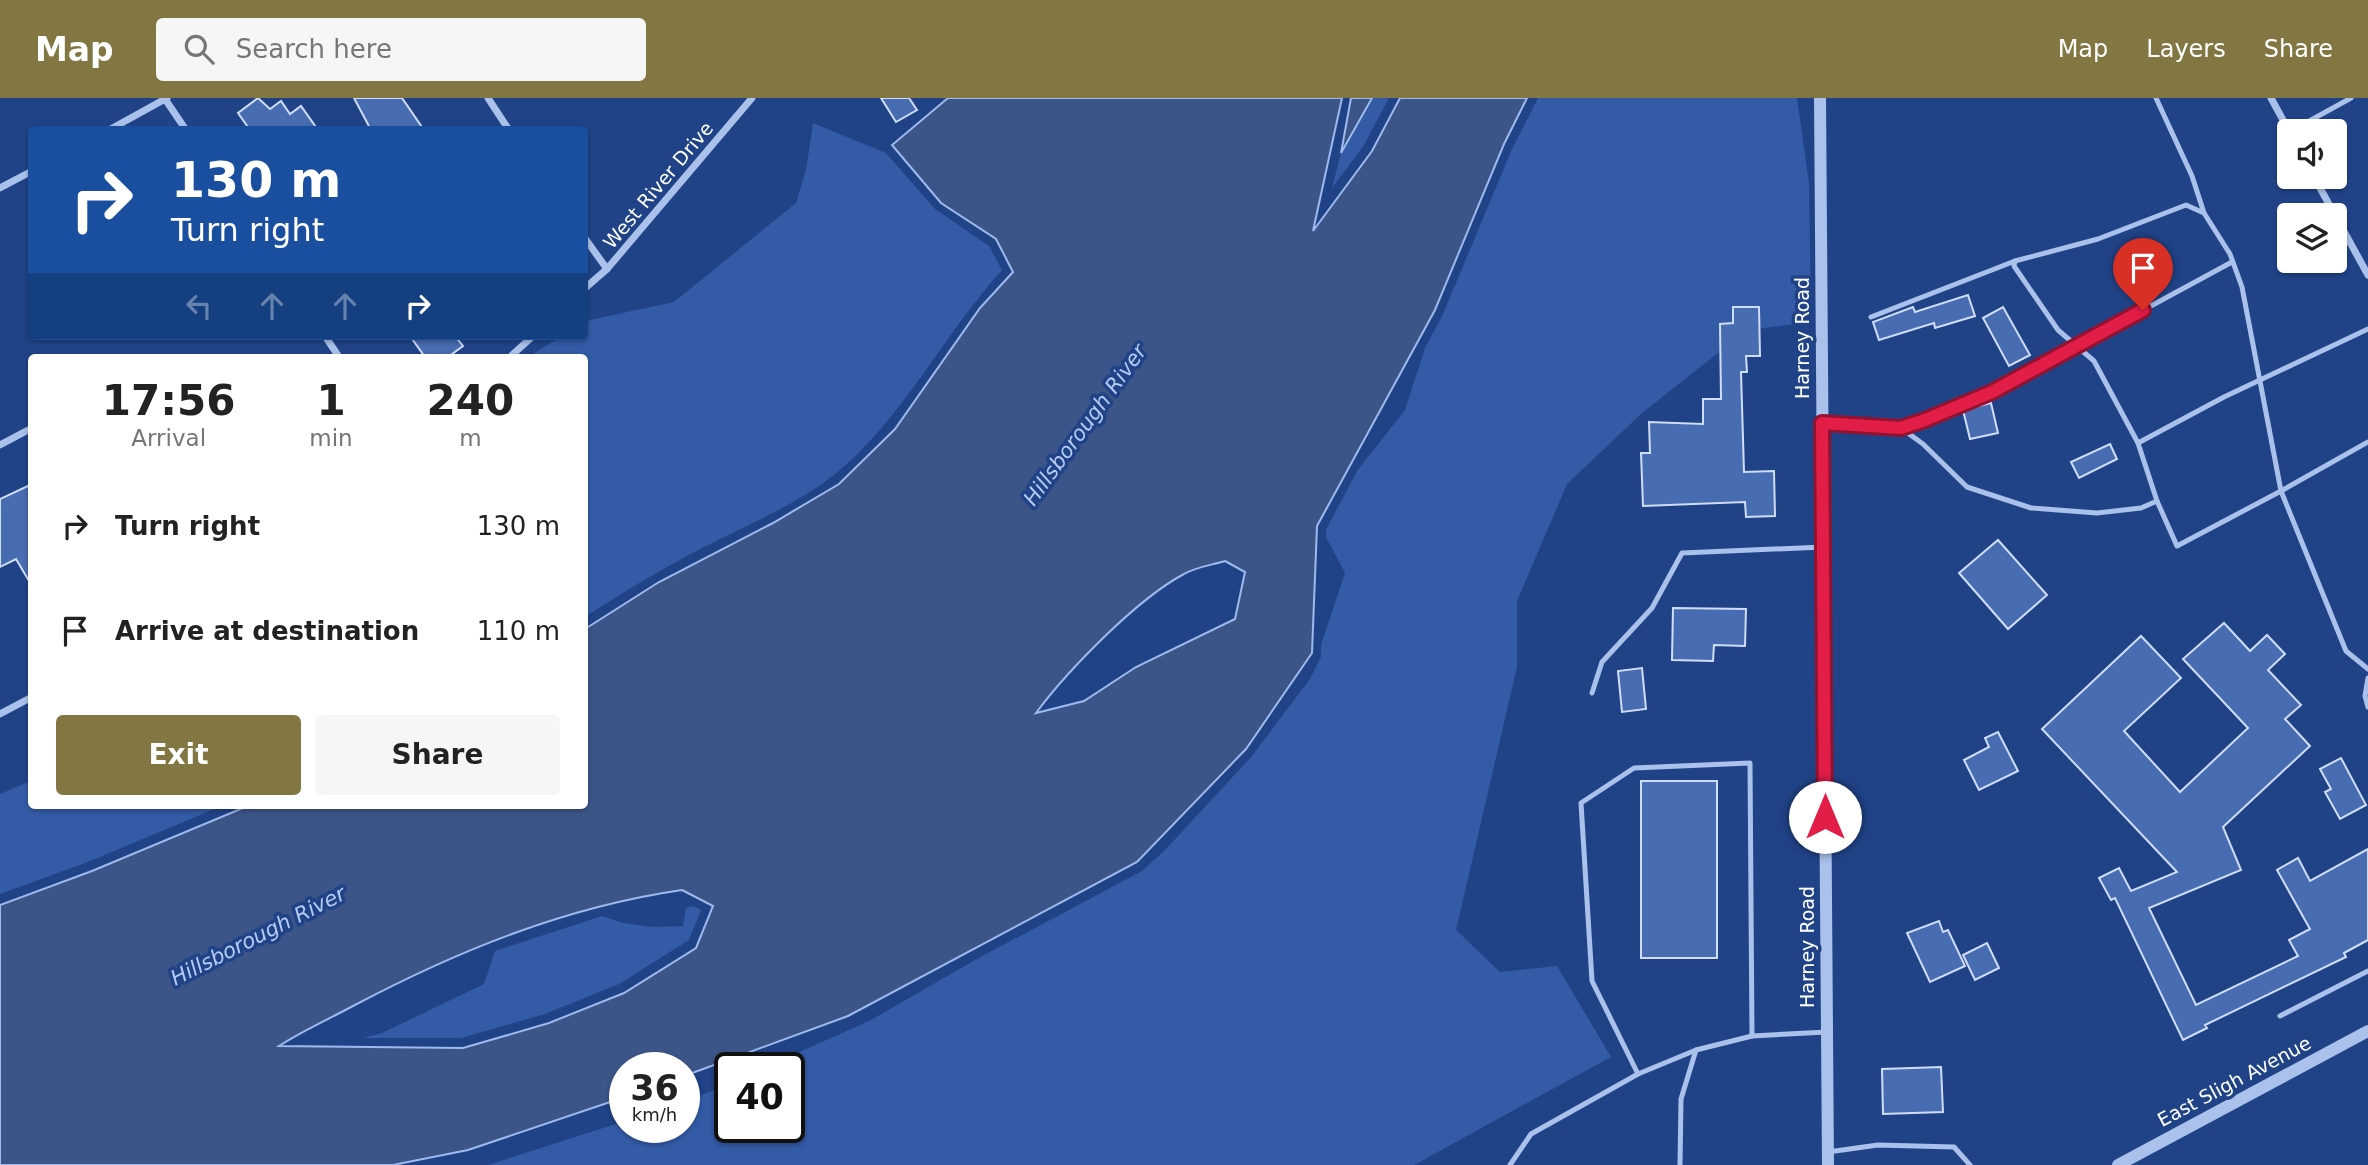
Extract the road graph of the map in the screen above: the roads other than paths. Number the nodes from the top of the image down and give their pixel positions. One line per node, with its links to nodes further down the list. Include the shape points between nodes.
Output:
1 (488, 98): 12 (street)
2 (752, 98): 20 (street, West River Drive)
3 (1820, 98): 29 (street, Harney Road)
4 (2156, 98): 16 (lane)
5 (2271, 98): 8 (street)
6 (2351, 98): 9 (lane)
7 (166, 99): 10 (street); 11 (street)
8 (2283, 119)
9 (2312, 119)
10 (116, 126)
11 (183, 126)
12 (506, 126)
13 (28, 173): 14 (street)
14 (0, 188)
15 (2321, 189): 21 (street)
16 (2204, 213): 18 (lane, via 2186,205 2098,239); 19 (lane)
17 (588, 243): 20 (street)
18 (2015, 261): 23 (lane); 26 (lane, via 2014,267 2058,330)
19 (2232, 262): 26 (lane); 28 (lane, via 2242,287)
20 (607, 269): 22 (street, West River Drive)
21 (2368, 275)
22 (588, 286)
23 (1871, 317)
24 (2368, 329): 28 (lane)
25 (529, 340): 27 (street)
26 (2077, 346): 30 (lane, via 1992,392); 33 (lane, via 2094,361)
27 (513, 354)
28 (2260, 380): 33 (lane); 35 (lane)
29 (1822, 423): 30 (lane); 37 (street, Harney Road)
30 (1901, 428): 36 (lane, via 1967,487 2031,508 2097,513 2141,508)
31 (28, 430): 34 (street)
32 (2368, 442): 35 (lane)
33 (2138, 443): 36 (lane)
34 (0, 445)
35 (2281, 491): 36 (lane, via 2177,546); 38 (lane, via 2346,651)
36 (2157, 501)
37 (1823, 547): 40 (lane, via 1682,553 1652,608 1602,662); 47 (street, Harney Road)
38 (2368, 669)
39 (2368, 678): 42 (lane)
40 (1592, 693)
41 (28, 699): 43 (street)
42 (2368, 707)
43 (0, 714)
44 (2368, 971): 45 (lane)
45 (2280, 1016)
46 (2368, 1031): 55 (street, East Sligh Avenue)
47 (1827, 1032): 48 (lane); 51 (street, Harney Road)
48 (1752, 1036): 49 (lane); 50 (lane, via 1750,763 1634,768 1581,803 1592,981)
49 (1696, 1050): 50 (lane); 53 (lane, via 1681,1099)
50 (1638, 1074): 52 (lane, via 1531,1134)
51 (1828, 1158): 54 (lane, via 1878,1145 1954,1147)
52 (1510, 1165)
53 (1680, 1165)
54 (1970, 1165)
55 (2118, 1165)

